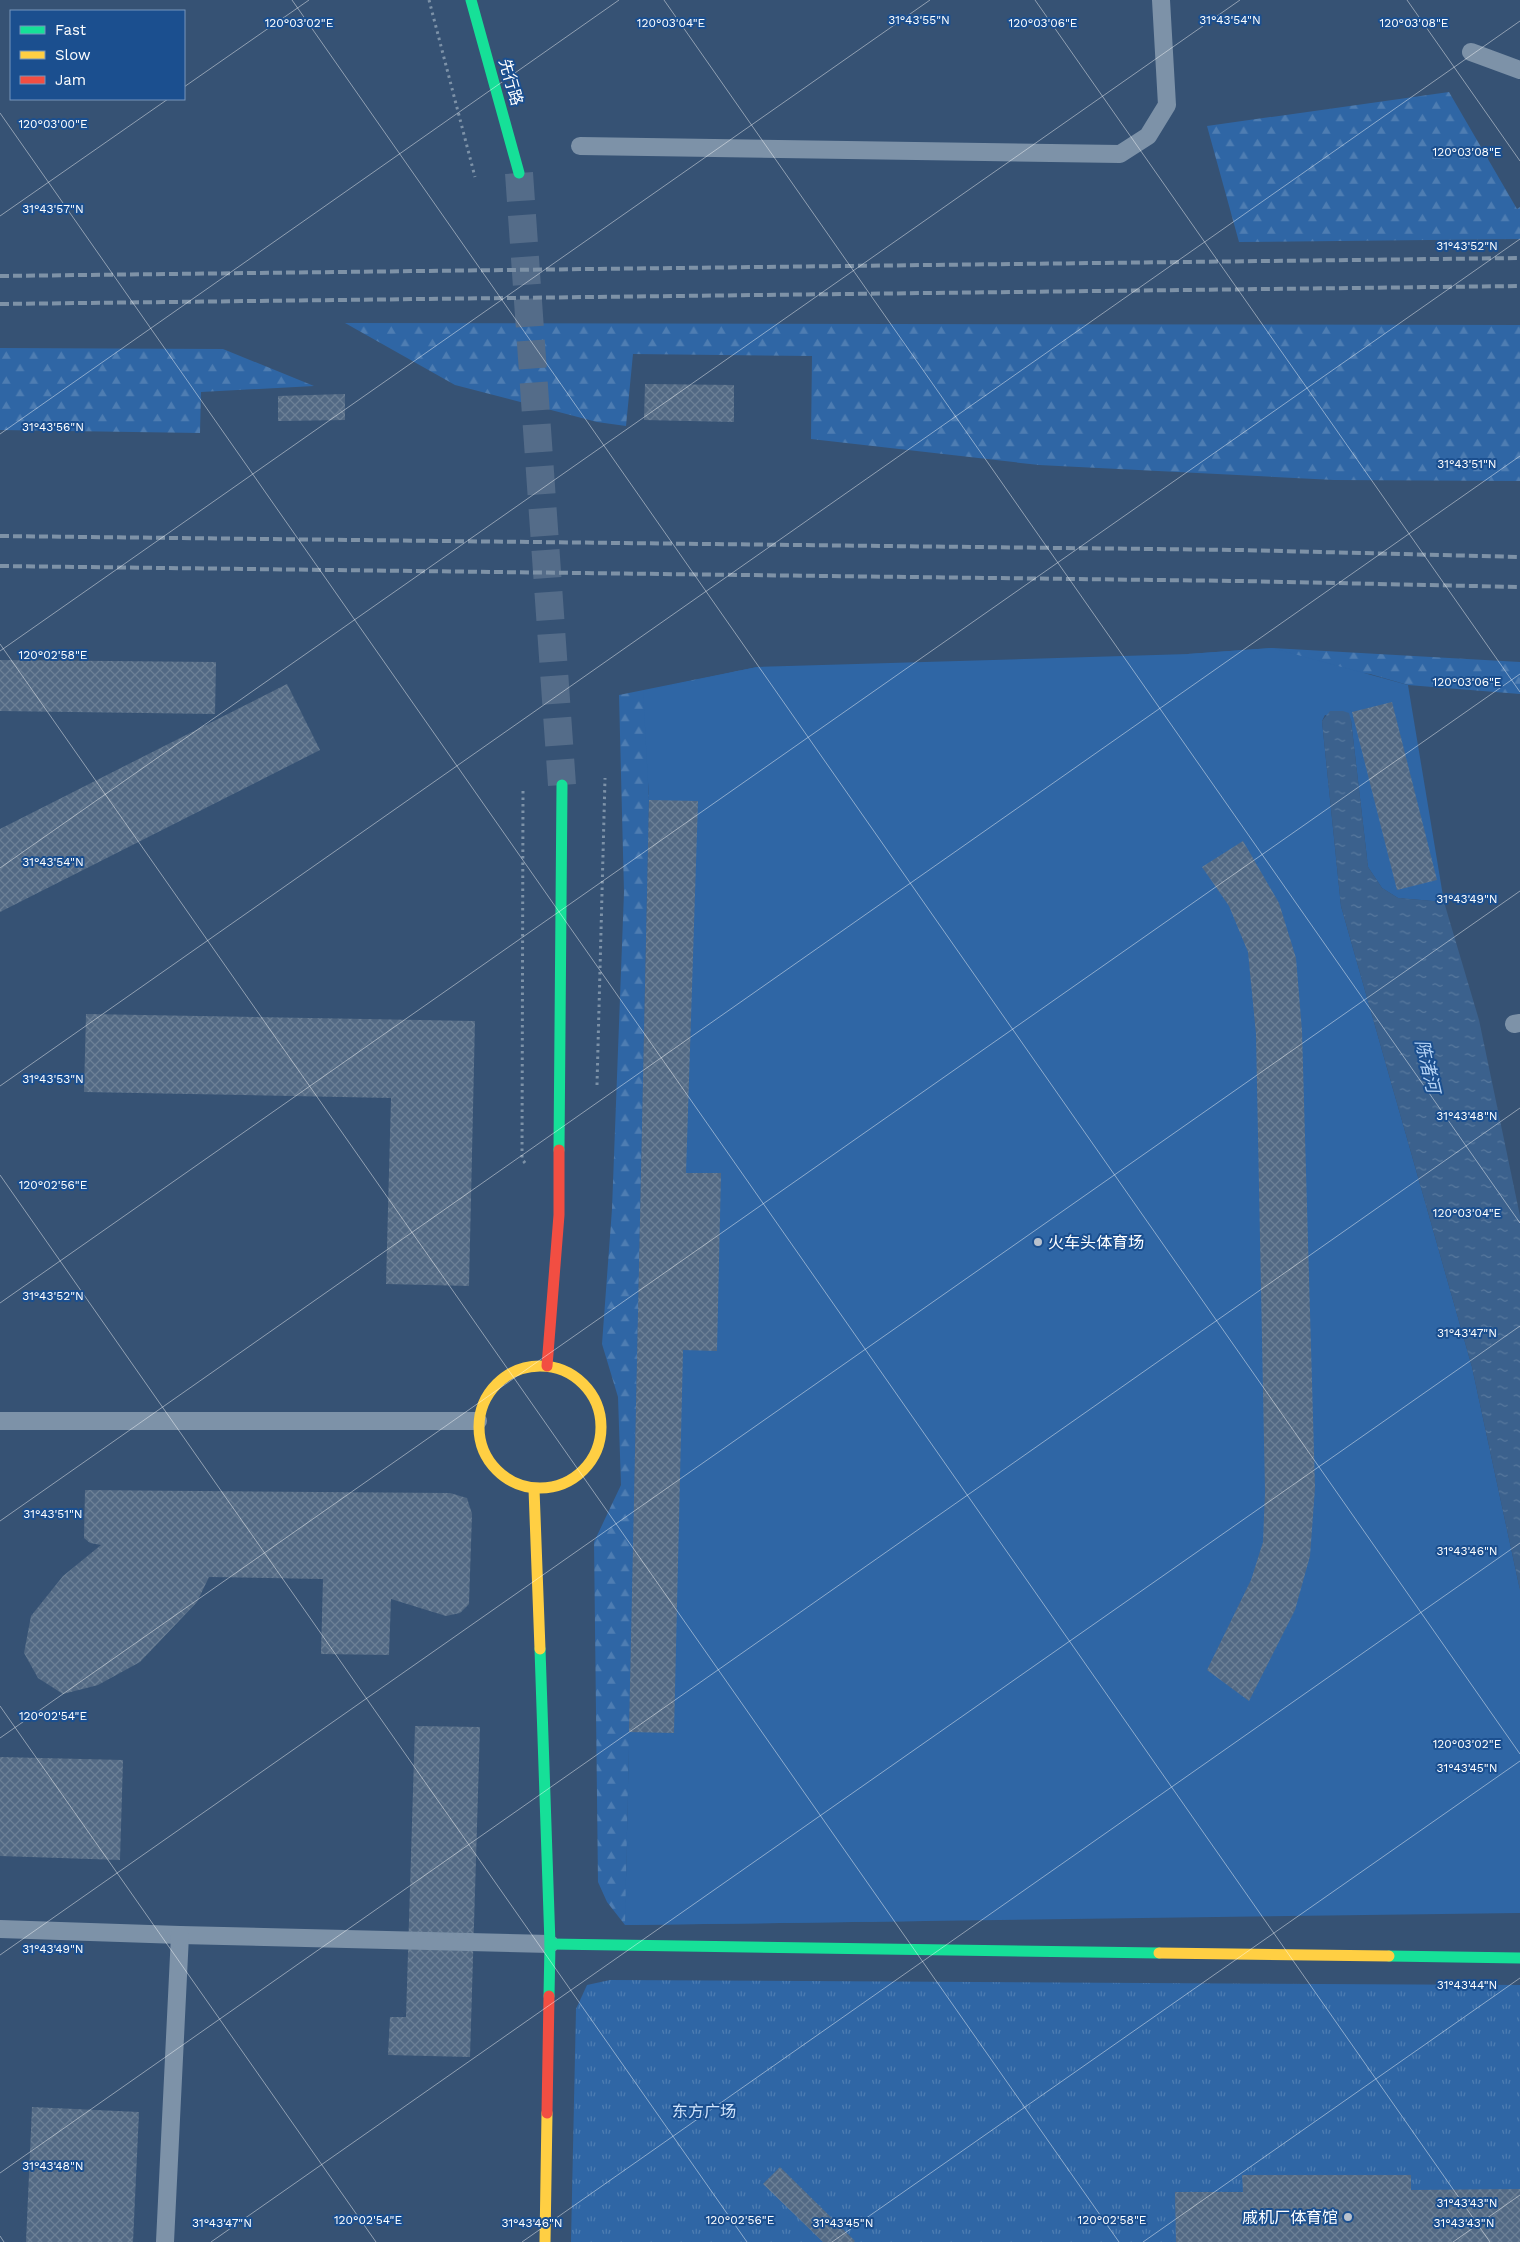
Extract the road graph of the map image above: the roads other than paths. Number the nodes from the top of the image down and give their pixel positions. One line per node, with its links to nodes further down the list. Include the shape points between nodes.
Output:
1 (471, 0): 6 (street, 先行路)
2 (1161, 0): 5 (lane, via 1167,105 1148,136 1120,154)
3 (1472, 52): 4 (lane)
4 (1520, 70)
5 (580, 146)
6 (520, 173)
7 (562, 785): 8 (street, via 559,1215)
8 (546, 1366): 10 (street, via 527,1367 509,1374 494,1386); 11 (street, via 567,1372 584,1384 596,1402 602,1422 600,1444 591,1463 575,1478 555,1487)
9 (0, 1421): 10 (lane)
10 (478, 1421): 11 (street, via 480,1441 499,1474 515,1484)
11 (534, 1489): 14 (street)
12 (0, 1929): 13 (lane)
13 (180, 1935): 14 (lane); 16 (lane)
14 (550, 1944): 15 (street); 17 (street)
15 (1520, 1958)
16 (165, 2242)
17 (546, 2242)

